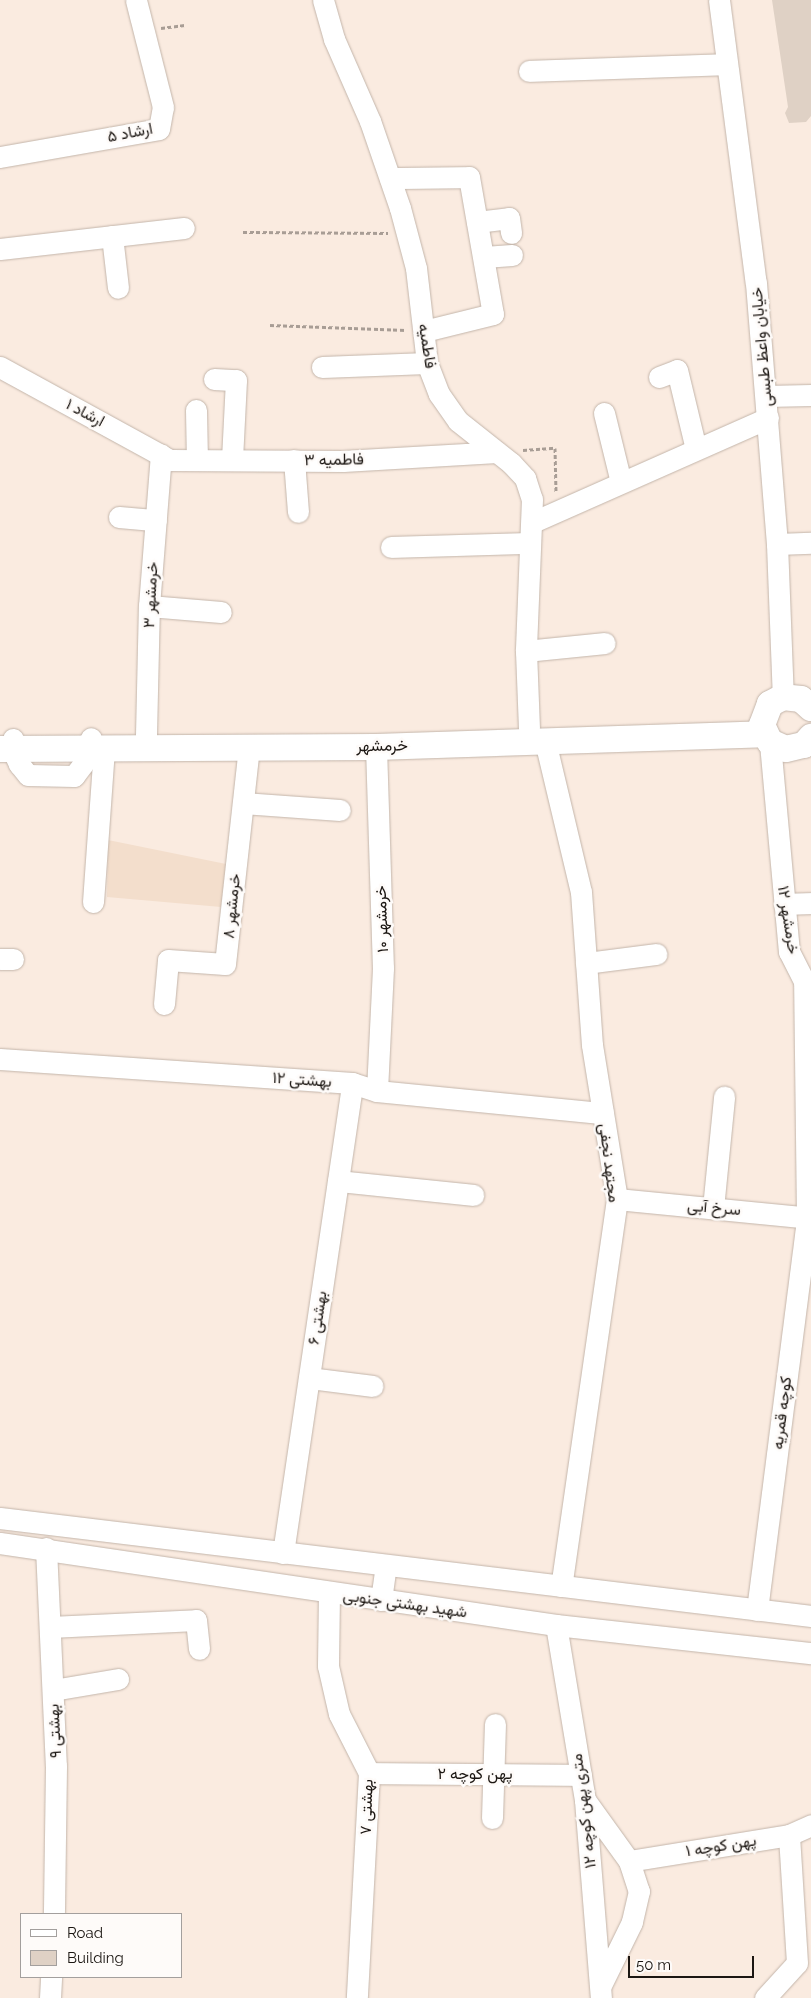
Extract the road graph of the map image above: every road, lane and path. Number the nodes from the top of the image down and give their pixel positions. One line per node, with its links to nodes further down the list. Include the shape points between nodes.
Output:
1 (136, 0): 5 (street, ارشاد ۵)
2 (323, 0): 9 (street, فاطمیه, via 334,39 370,120)
3 (719, 0): 6 (street, خیابان واعظ طبسی)
4 (187, 25): 5 (path)
5 (144, 30): 8 (street, ارشاد ۵, via 164,107 159,129)
6 (727, 64): 7 (street); 28 (street, خیابان واعظ طبسی, via 756,283)
7 (529, 71)
8 (0, 157)
9 (390, 178): 10 (street, via 470,177); 13 (street, فاطمیه)
10 (478, 222): 14 (street, via 509,218); 18 (street)
11 (184, 228): 15 (street)
12 (244, 232): 13 (path)
13 (406, 233): 21 (street, فاطمیه, via 416,268)
14 (511, 233)
15 (112, 236): 16 (street); 19 (street)
16 (0, 249)
17 (512, 254): 18 (street)
18 (484, 257): 21 (street, via 493,314)
19 (118, 288)
20 (270, 326): 21 (path)
21 (424, 331): 22 (street, فاطمیه)
22 (427, 363): 24 (street); 33 (street, فاطمیه, via 439,394 458,420)
23 (0, 367): 34 (street, ارشاد ۱)
24 (322, 367)
25 (659, 377): 32 (street, via 677,370)
26 (214, 379): 36 (street, via 236,380)
27 (811, 395): 28 (street)
28 (766, 396): 31 (street, خیابان واعظ طبسی)
29 (196, 410): 35 (street)
30 (604, 413): 38 (street)
31 (768, 418): 32 (street); 46 (street, خیابان واعظ طبسی)
32 (696, 449): 38 (street)
33 (497, 452): 37 (street, فاطمیه ۳); 39 (path, via 555,448); 43 (street, فاطمیه, via 525,478 532,499)
34 (166, 457): 35 (street, فاطمیه ۳); 42 (street, خرمشهر ۳)
35 (197, 460): 36 (street, فاطمیه ۳)
36 (232, 460): 37 (street, فاطمیه ۳)
37 (294, 460): 40 (street)
38 (621, 482): 39 (street)
39 (557, 511): 43 (street)
40 (298, 512)
41 (120, 517): 42 (street)
42 (156, 520): 48 (street, خرمشهر ۳)
43 (533, 522): 44 (street, فاطمیه)
44 (528, 543): 47 (street); 51 (street, فاطمیه)
45 (811, 543): 46 (street)
46 (777, 544): 52 (street, خیابان واعظ طبسی)
47 (391, 547)
48 (149, 606): 49 (street); 55 (street, خرمشهر ۳)
49 (221, 612)
50 (605, 643): 51 (street)
51 (526, 651): 56 (street, فاطمیه)
52 (783, 696): 53 (main road, via 801,699); 54 (main road, via 770,704)
53 (811, 708)
54 (765, 734): 56 (main road, خرمشهر); 57 (main road, خرمشهر, via 786,750 795,749); 66 (street, خرمشهر ۱۲)
55 (146, 735): 56 (main road, خرمشهر); 59 (main road, خرمشهر)
56 (537, 735): 61 (main road, خرمشهر); 68 (street, مجتهد نجفی, via 581,892)
57 (811, 737)
58 (6, 744): 59 (main road, خرمشهر); 59 (street, via 28,775 74,776)
59 (95, 744): 60 (main road, خرمشهر); 64 (street)
60 (249, 747): 61 (main road, خرمشهر); 62 (street, خرمشهر ۸)
61 (376, 747): 72 (street, خرمشهر ۱۰, via 383,968)
62 (243, 803): 63 (street); 69 (street, خرمشهر ۸, via 225,964 168,960)
63 (340, 810)
64 (93, 902)
65 (811, 903): 66 (street)
66 (784, 904): 79 (street, خرمشهر ۱۲, via 790,952 804,981)
67 (656, 954): 68 (street)
68 (586, 963): 74 (street, مجتهد نجفی, via 592,1045)
69 (164, 1004)
70 (0, 1059): 71 (street, بهشتی ۱۲)
71 (352, 1083): 72 (street, بهشتی ۱۲); 75 (street, بهشتی ۶)
72 (377, 1091): 74 (street, بهشتی ۱۲)
73 (724, 1097): 78 (street)
74 (603, 1113): 77 (street, مجتهد نجفی)
75 (338, 1181): 76 (street); 80 (street, بهشتی ۶)
76 (473, 1196)
77 (617, 1199): 78 (street, سرخ آبی); 87 (street, مجتهد نجفی)
78 (713, 1208): 79 (street, سرخ آبی)
79 (809, 1217): 90 (street, کوچه قمریه)
80 (309, 1378): 81 (street); 85 (street, بهشتی ۶)
81 (373, 1386)
82 (0, 1518): 85 (street)
83 (0, 1543): 84 (street, شهید بهشتی جنوبی)
84 (46, 1548): 88 (street, شهید بهشتی جنوبی); 93 (street, بهشتی ۹)
85 (283, 1552): 86 (street)
86 (386, 1565): 87 (street); 89 (street)
87 (561, 1586): 90 (street)
88 (330, 1593): 89 (street, شهید بهشتی جنوبی); 99 (street, بهشتی ۷, via 328,1666 339,1714)
89 (381, 1600): 92 (street, شهید بهشتی جنوبی)
90 (757, 1610): 91 (street)
91 (811, 1616)
92 (556, 1625): 95 (street, شهید بهشتی جنوبی); 101 (street, ۱۲ متری پهن کوچه)
93 (50, 1627): 94 (street, via 196,1620); 97 (street, بهشتی ۹)
94 (199, 1649)
95 (811, 1653)
96 (118, 1679): 97 (street)
97 (53, 1690): 107 (street, بهشتی ۹, via 56,1766)
98 (495, 1724): 100 (street)
99 (369, 1773): 100 (street, پهن کوچه ۲); 111 (street, بهشتی ۷)
100 (494, 1774): 101 (street, پهن کوچه ۲); 103 (street)
101 (581, 1775): 102 (street, ۱۲ متری پهن کوچه)
102 (585, 1800): 106 (street); 109 (street, ۱۲ متری پهن کوچه)
103 (492, 1818)
104 (811, 1825): 105 (street, پهن کوچه ۱)
105 (789, 1835): 106 (street, پهن کوچه ۱); 112 (street, via 796,1963)
106 (629, 1861): 109 (street, via 637,1883 638,1907)
107 (54, 1913)
108 (51, 1978): 110 (street)
109 (601, 1991)
110 (50, 1998)
111 (357, 1998)
112 (765, 1998)

